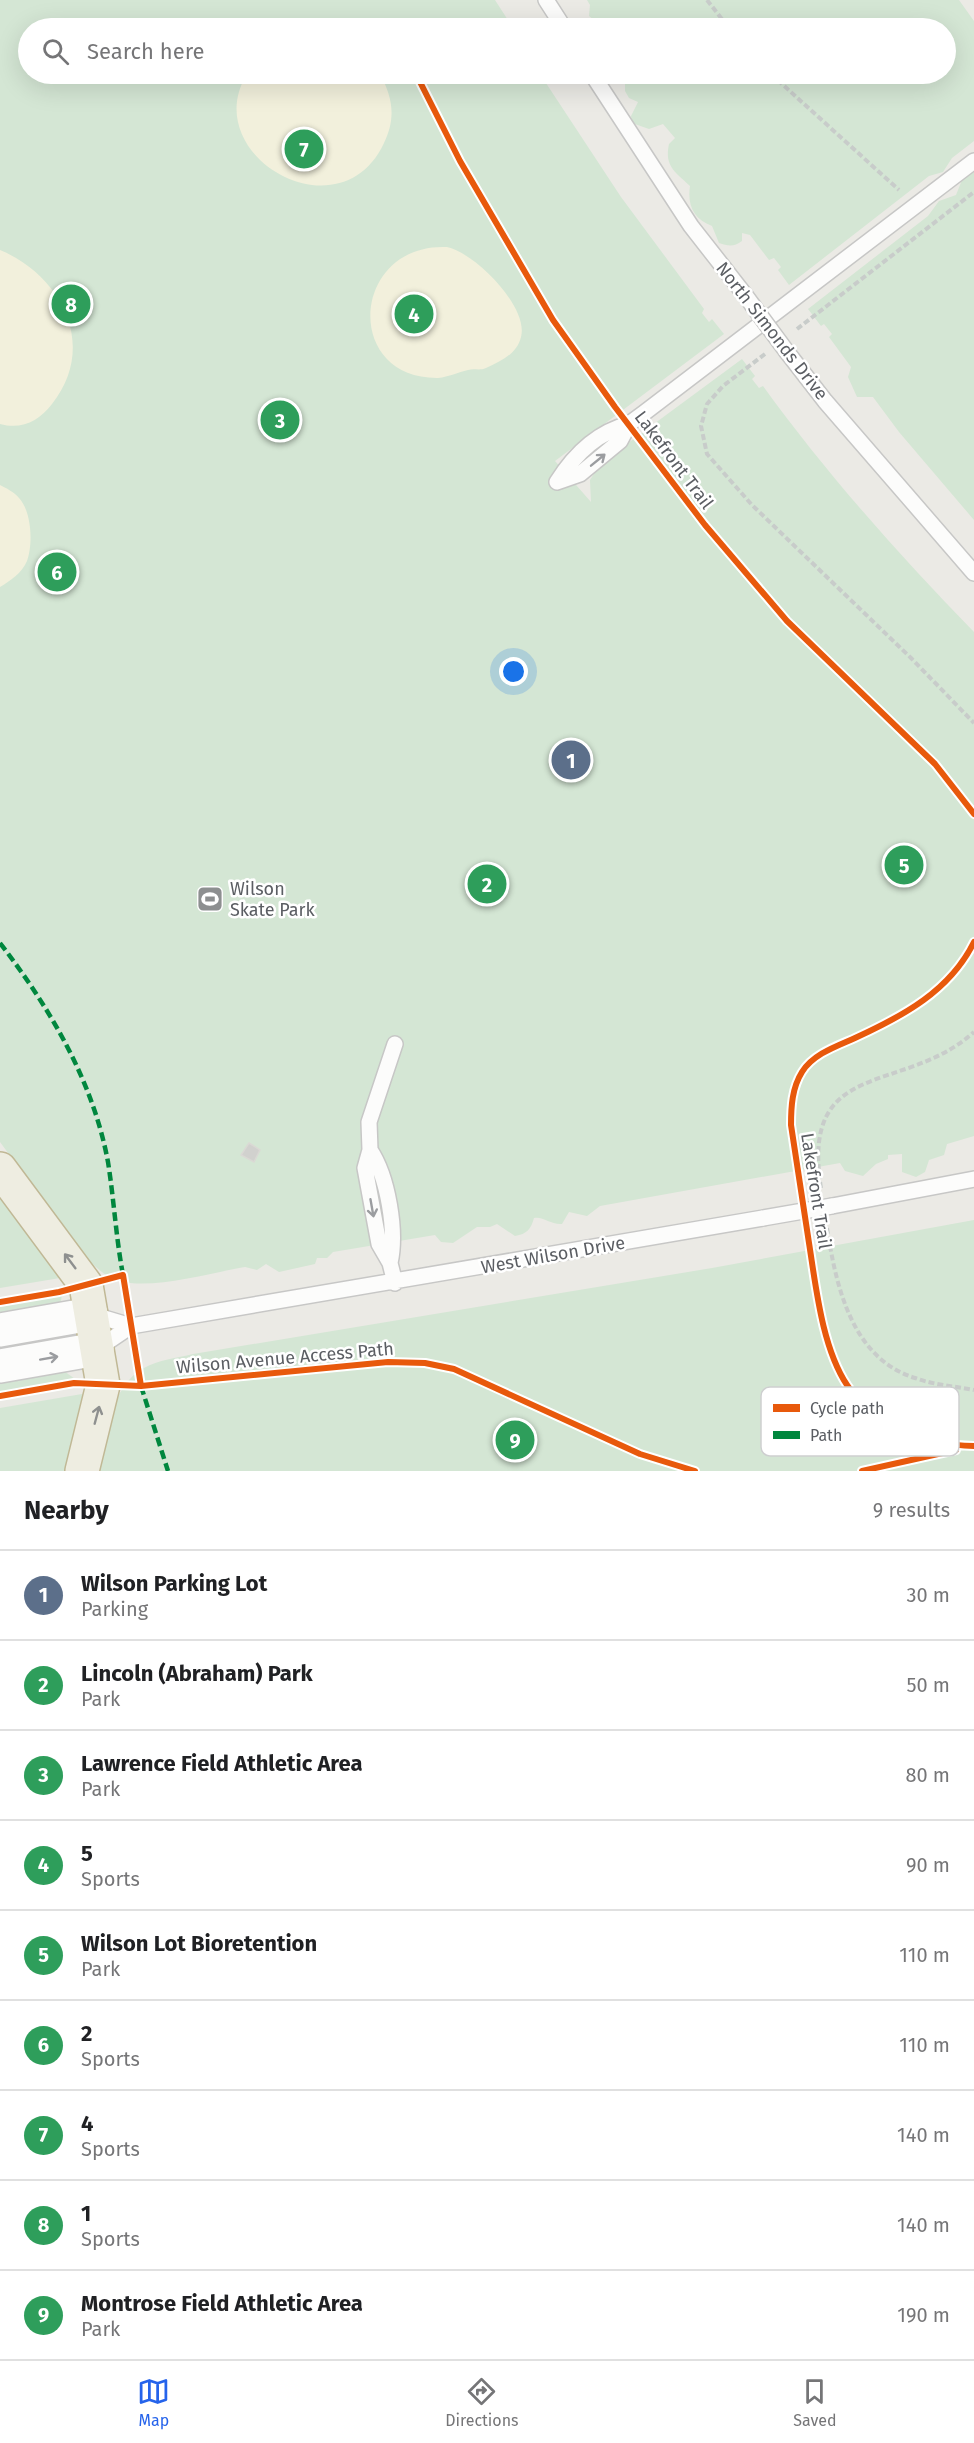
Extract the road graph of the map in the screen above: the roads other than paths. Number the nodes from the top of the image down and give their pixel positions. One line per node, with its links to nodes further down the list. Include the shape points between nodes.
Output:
1 (546, 0): 2 (lane)
2 (558, 18)
3 (599, 84): 6 (lane, North Simonds Drive, bridge, via 686,217 787,352)
4 (974, 161): 5 (lane)
5 (629, 424): 5 (lane, one-way to 5, via 610,429 570,462 557,482 580,474 620,441)
6 (974, 573)
7 (396, 1044): 10 (lane, via 369,1122 370,1150 380,1165 395,1242 390,1263)
8 (0, 1169): 11 (highway, one-way to 8, via 82,1278)
9 (974, 1179): 10 (lane, West Wilson Drive, bridge)
10 (395, 1283): 12 (lane, West Wilson Drive)
11 (91, 1314): 12 (lane, West Wilson Drive); 13 (street, West Wilson Drive); 14 (highway)
12 (131, 1326): 14 (lane, West Wilson Drive)
13 (0, 1330)
14 (97, 1349): 15 (street, West Wilson Drive, one-way to 14); 16 (highway, one-way to 14, via 102,1391)
15 (0, 1366)
16 (82, 1471)

